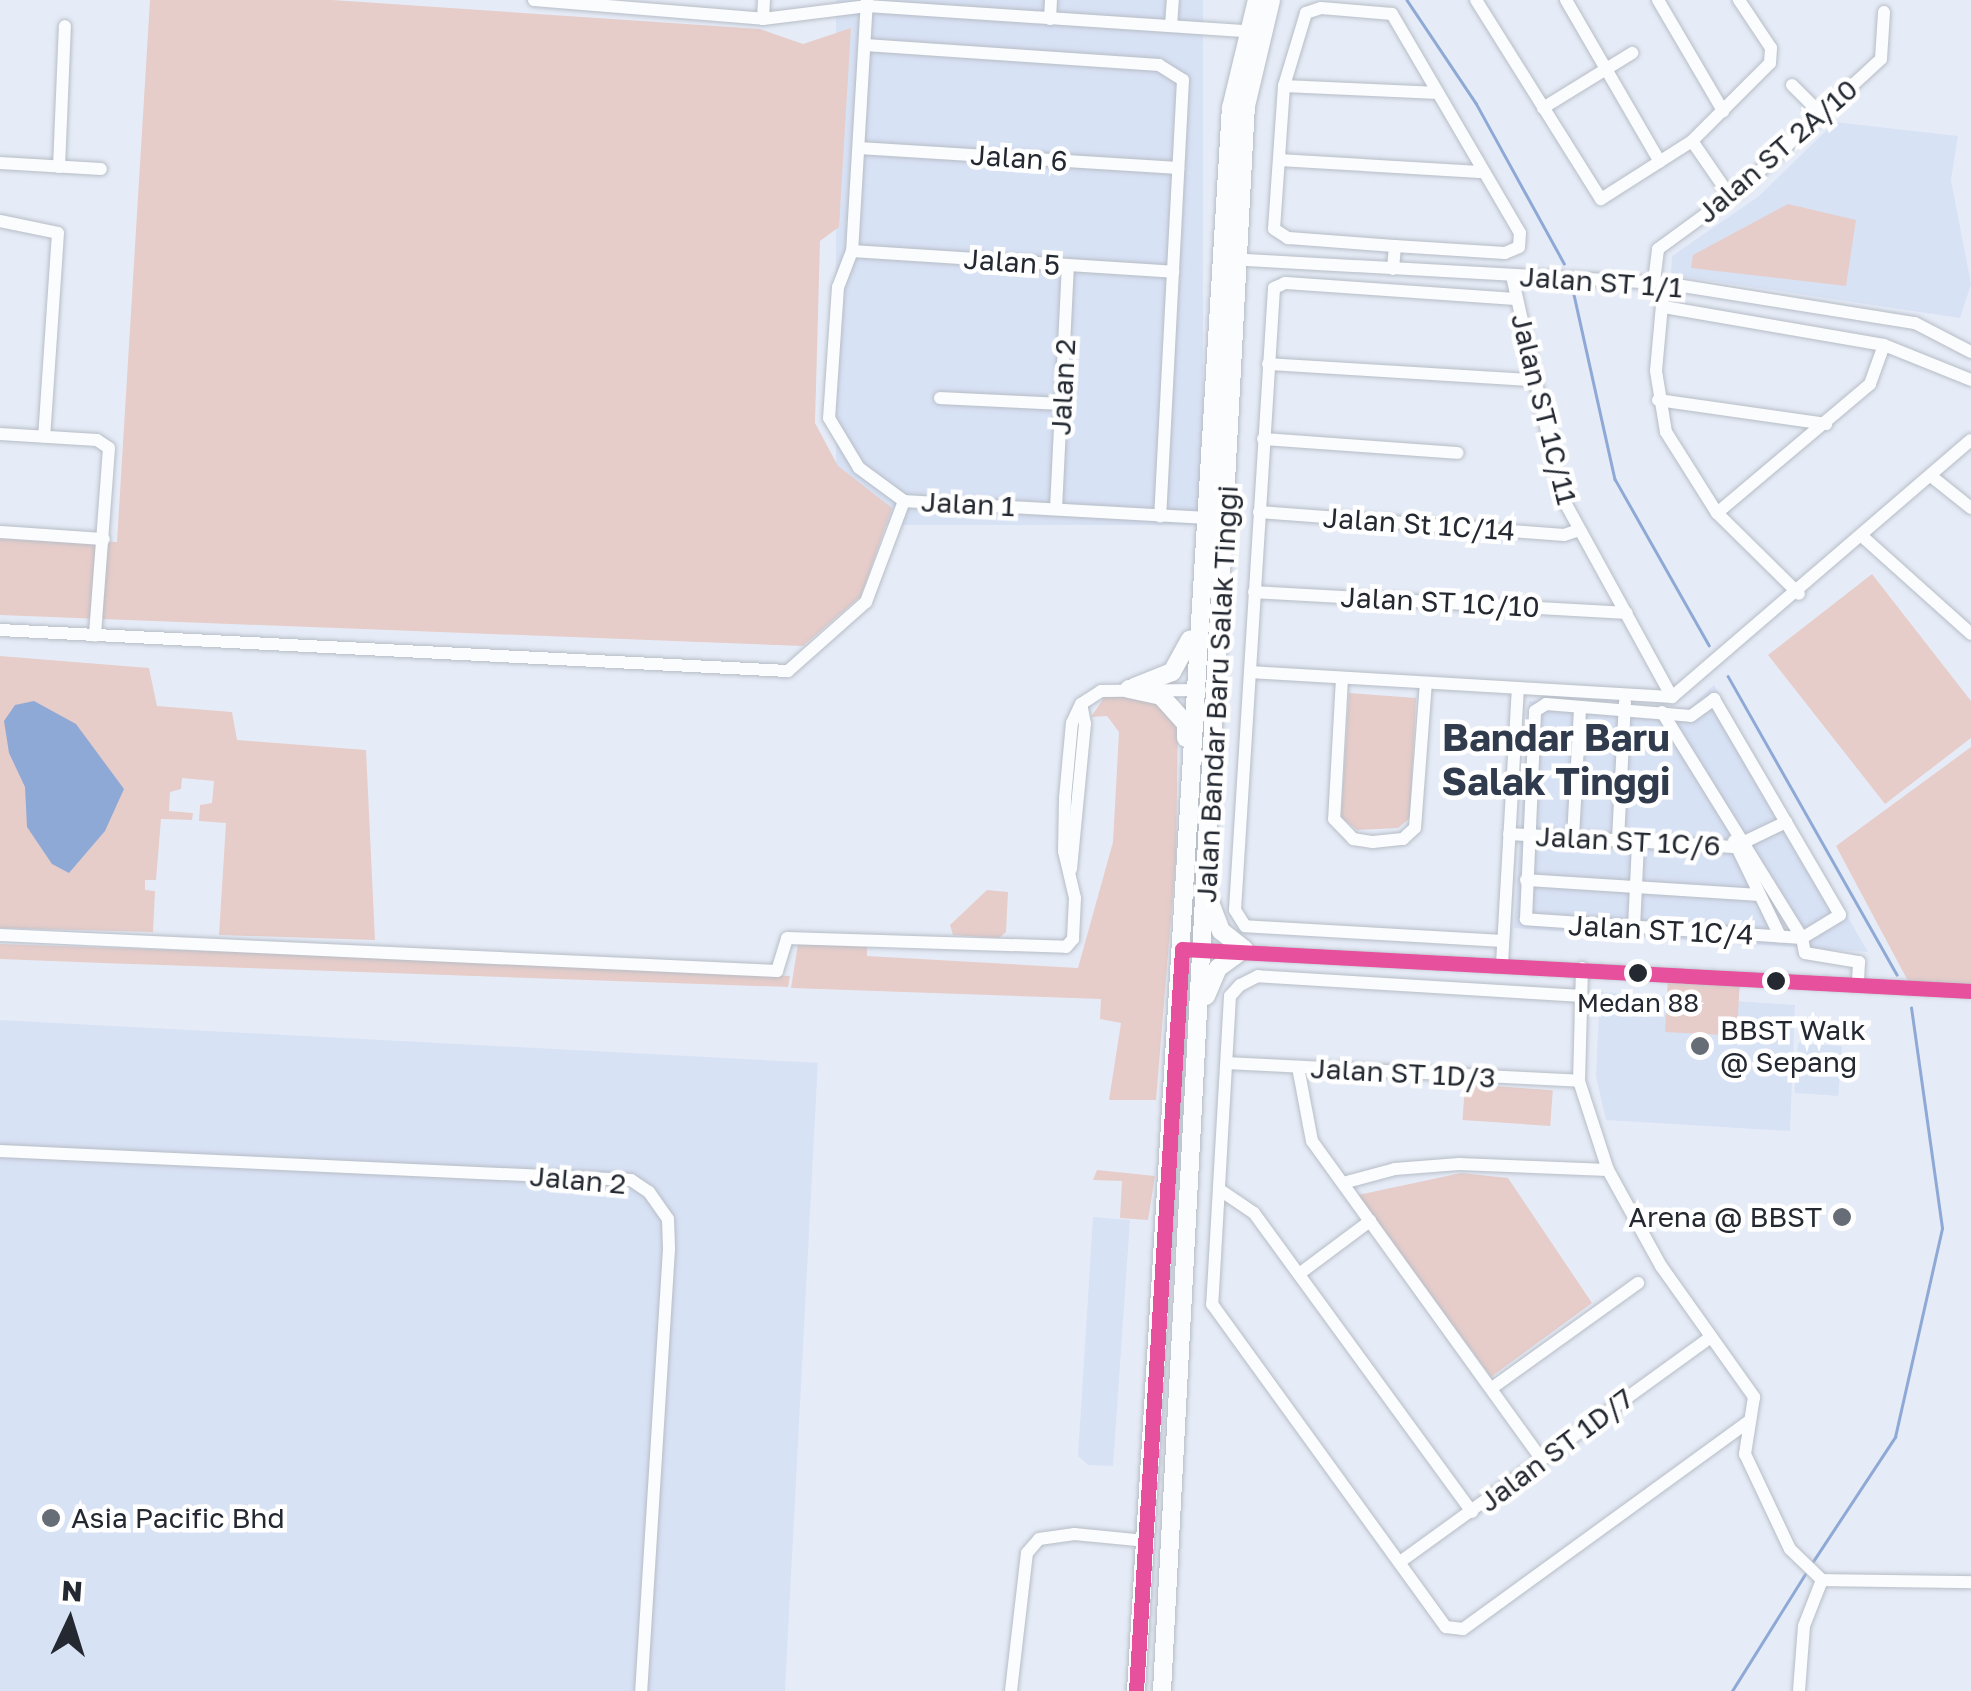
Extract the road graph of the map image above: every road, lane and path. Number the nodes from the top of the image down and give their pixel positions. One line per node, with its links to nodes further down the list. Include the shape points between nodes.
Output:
1 (534, 0): 15 (street)
2 (764, 0): 15 (street)
3 (1022, 0): 14 (street)
4 (1051, 0): 16 (street)
5 (1172, 0): 18 (street)
6 (1257, 0): 19 (main road, Jalan Bandar Baru Salak Tinggi)
7 (1271, 0): 19 (main road, Jalan Bandar Baru Salak Tinggi)
8 (1476, 0): 26 (street)
9 (1566, 0): 22 (street)
10 (1658, 0): 27 (street)
11 (1741, 1): 27 (street, via 1771,48 1770,64)
12 (867, 3): 14 (street); 15 (street); 20 (street)
13 (1884, 12): 28 (street, Jalan ST 2A/10, via 1882,59)
14 (1021, 17): 16 (street)
15 (763, 19)
16 (1050, 19): 18 (street)
17 (65, 26): 34 (street)
18 (1171, 26): 19 (street)
19 (1254, 32): 42 (main road, Jalan Bandar Baru Salak Tinggi, via 1231,108)
20 (865, 45): 30 (street); 35 (street, via 1159,65 1184,80)
21 (1632, 53): 22 (street)
22 (1606, 68): 26 (street); 33 (street)
23 (1792, 85): 28 (street)
24 (1284, 86): 25 (street); 25 (street, via 1306,12 1392,14); 31 (street)
25 (1438, 93): 37 (street)
26 (1543, 108): 33 (street, via 1598,198)
27 (1723, 111): 29 (street)
28 (1823, 116): 38 (street, Jalan ST 2A/10)
29 (1692, 141): 33 (street); 38 (street)
30 (859, 148): 35 (street, Jalan 6); 41 (street)
31 (1279, 160): 37 (street); 40 (street, via 1274,230 1288,238)
32 (0, 162): 34 (street)
33 (1660, 162)
34 (59, 167): 36 (street)
35 (1178, 168): 45 (street)
36 (102, 169)
37 (1484, 172): 40 (street, via 1520,233 1519,246 1505,253)
38 (1730, 196): 47 (street, Jalan ST 2A/10, via 1658,250)
39 (0, 221): 60 (street, via 58,232)
40 (1395, 246): 44 (street)
41 (852, 251): 43 (street, Jalan 5); 65 (street, Jalan 1, via 840,277 829,418 859,468)
42 (1231, 260): 44 (street, Jalan ST 1/1); 71 (main road, Jalan Bandar Baru Salak Tinggi); 72 (main road, Jalan Bandar Baru Salak Tinggi)
43 (1068, 266): 45 (street, Jalan 5); 57 (street, Jalan 2)
44 (1394, 269): 46 (street, Jalan ST 1/1)
45 (1173, 272): 70 (street)
46 (1512, 276): 47 (street, Jalan ST 1/1); 48 (street, Jalan ST 1C/11)
47 (1659, 282): 49 (street); 51 (street, Jalan ST 1/1, via 1915,323)
48 (1516, 299): 52 (street, via 1285,282 1272,294); 53 (street, Jalan ST 1C/11)
49 (1664, 307): 50 (street); 56 (street)
50 (1884, 344): 54 (street); 58 (street, via 1870,384)
51 (1971, 352)
52 (1268, 364): 53 (street); 61 (street)
53 (1532, 380): 73 (street, Jalan ST 1C/11, via 1562,497)
54 (1971, 380)
55 (940, 398): 57 (street)
56 (1658, 400): 58 (street); 69 (street, via 1666,432)
57 (1062, 404): 67 (street, Jalan 2)
58 (1826, 424): 69 (street)
59 (0, 434): 60 (street)
60 (44, 437): 76 (street, via 97,440 109,448)
61 (1263, 439): 63 (street); 68 (street)
62 (1971, 440): 64 (street)
63 (1457, 453)
64 (1931, 476): 66 (street); 75 (street)
65 (904, 501): 67 (street, Jalan 1); 83 (street, via 866,602 788,671)
66 (1971, 508)
67 (1056, 510): 70 (street, Jalan 1)
68 (1258, 512): 73 (street, Jalan St 1C/14, via 1564,535); 77 (street)
69 (1716, 513): 78 (street)
70 (1160, 516): 71 (street, Jalan 1)
71 (1205, 517): 72 (street, Jalan 1); 80 (main road, Jalan Bandar Baru Salak Tinggi)
72 (1227, 519): 90 (main road, Jalan Bandar Baru Salak Tinggi)
73 (1579, 530): 79 (street, Jalan ST 1C/11)
74 (0, 532): 76 (street)
75 (1863, 537): 78 (street); 82 (street)
76 (104, 539): 83 (street)
77 (1254, 592): 79 (street, Jalan ST 1C/10); 84 (street)
78 (1799, 594): 93 (street)
79 (1626, 613): 93 (street, Jalan ST 1C/11)
80 (1198, 618): 88 (main road, via 1184,660 1163,677); 89 (main road, Jalan Bandar Baru Salak Tinggi)
81 (0, 630): 83 (street)
82 (1971, 634)
83 (96, 635)
84 (1251, 672): 85 (street); 113 (street, via 1236,921)
85 (1342, 678): 86 (street); 86 (street, via 1334,820 1353,839 1373,842 1403,838 1414,828)
86 (1426, 683): 87 (street)
87 (1518, 688): 91 (street); 99 (street)
88 (1129, 689): 89 (street); 97 (main road, via 1161,696 1186,724); 110 (street, via 1102,691 1081,704 1072,723 1064,851 1071,868 1073,939 1066,947 786,938 777,971)
89 (1195, 690): 90 (street); 97 (main road, Jalan Bandar Baru Salak Tinggi)
90 (1217, 690): 106 (main road, Jalan Bandar Baru Salak Tinggi)
91 (1626, 695): 92 (street); 95 (street)
92 (1652, 697): 93 (street); 96 (street)
93 (1672, 697)
94 (1580, 707): 95 (street); 100 (street, via 1546,704 1535,710); 101 (street)
95 (1624, 710): 96 (street); 102 (street)
96 (1663, 714): 98 (street, via 1691,716 1714,699); 103 (street)
97 (1188, 815): 114 (main road, Jalan Bandar Baru Salak Tinggi)
98 (1786, 822): 103 (street); 112 (street, via 1840,915)
99 (1509, 834): 100 (street, Jalan ST 1C/6); 113 (street)
100 (1529, 835): 101 (street, Jalan ST 1C/6); 105 (street)
101 (1573, 838): 102 (street, Jalan ST 1C/6)
102 (1618, 840): 104 (street, Jalan ST 1C/6)
103 (1738, 841): 104 (street, Jalan ST 1C/6); 108 (street); 112 (street)
104 (1638, 842): 107 (street)
105 (1526, 880): 107 (street); 109 (street, Jalan ST 1C/4, via 1529,922)
106 (1206, 882): 115 (main road, Jalan Bandar Baru Salak Tinggi); 116 (main road, via 1220,931)
107 (1636, 887): 108 (street); 109 (street)
108 (1758, 895): 111 (street)
109 (1634, 928): 111 (street, Jalan ST 1C/4)
110 (0, 935)
111 (1780, 936): 112 (street, Jalan ST 1C/4)
112 (1802, 938): 119 (street, via 1814,959 1859,962)
113 (1503, 942): 117 (street)
114 (1182, 949): 115 (street); 138 (main road, Jalan Bandar Baru Salak Tinggi)
115 (1204, 949): 116 (street); 122 (main road, Jalan Bandar Baru Salak Tinggi)
116 (1244, 950): 117 (street); 122 (main road, via 1218,968)
117 (1502, 964): 118 (street)
118 (1582, 968): 119 (street); 121 (street)
119 (1858, 984): 120 (street)
120 (1971, 991)
121 (1582, 996): 123 (street, via 1258,976 1230,996); 125 (street)
122 (1201, 1009): 143 (main road, Jalan Bandar Baru Salak Tinggi)
123 (1227, 1062): 124 (street, Jalan ST 1D/3); 129 (street)
124 (1298, 1067): 125 (street, Jalan ST 1D/3); 128 (street, via 1312,1141)
125 (1579, 1081): 127 (street)
126 (0, 1151): 144 (street, Jalan 2, via 631,1180 649,1192 668,1219 669,1249)
127 (1608, 1170): 128 (street, via 1460,1164 1395,1169); 133 (street, via 1661,1266)
128 (1343, 1184): 130 (street)
129 (1220, 1190): 131 (street, via 1254,1213); 139 (street, via 1212,1304)
130 (1370, 1221): 131 (street); 134 (street)
131 (1299, 1274): 137 (street)
132 (1638, 1283): 134 (street)
133 (1711, 1337): 135 (street, via 1754,1397); 136 (street, Jalan ST 1D/7)
134 (1492, 1388): 136 (street)
135 (1749, 1421): 139 (street, via 1463,1629 1446,1627 1434,1615); 140 (street, via 1745,1454 1790,1550)
136 (1542, 1460): 137 (street, Jalan ST 1D/7)
137 (1472, 1512): 139 (street, Jalan ST 1D/7)
138 (1147, 1540): 142 (main road, Jalan Bandar Baru Salak Tinggi); 145 (street, via 1075,1534 1039,1539 1027,1554)
139 (1400, 1562)
140 (1822, 1580): 141 (street); 148 (street, via 1804,1626)
141 (1971, 1582)
142 (1141, 1628): 143 (main road); 146 (main road, Jalan Bandar Baru Salak Tinggi)
143 (1165, 1630): 147 (main road, Jalan Bandar Baru Salak Tinggi)
144 (641, 1691)
145 (1011, 1691)
146 (1136, 1691)
147 (1162, 1691)
148 (1800, 1691)

